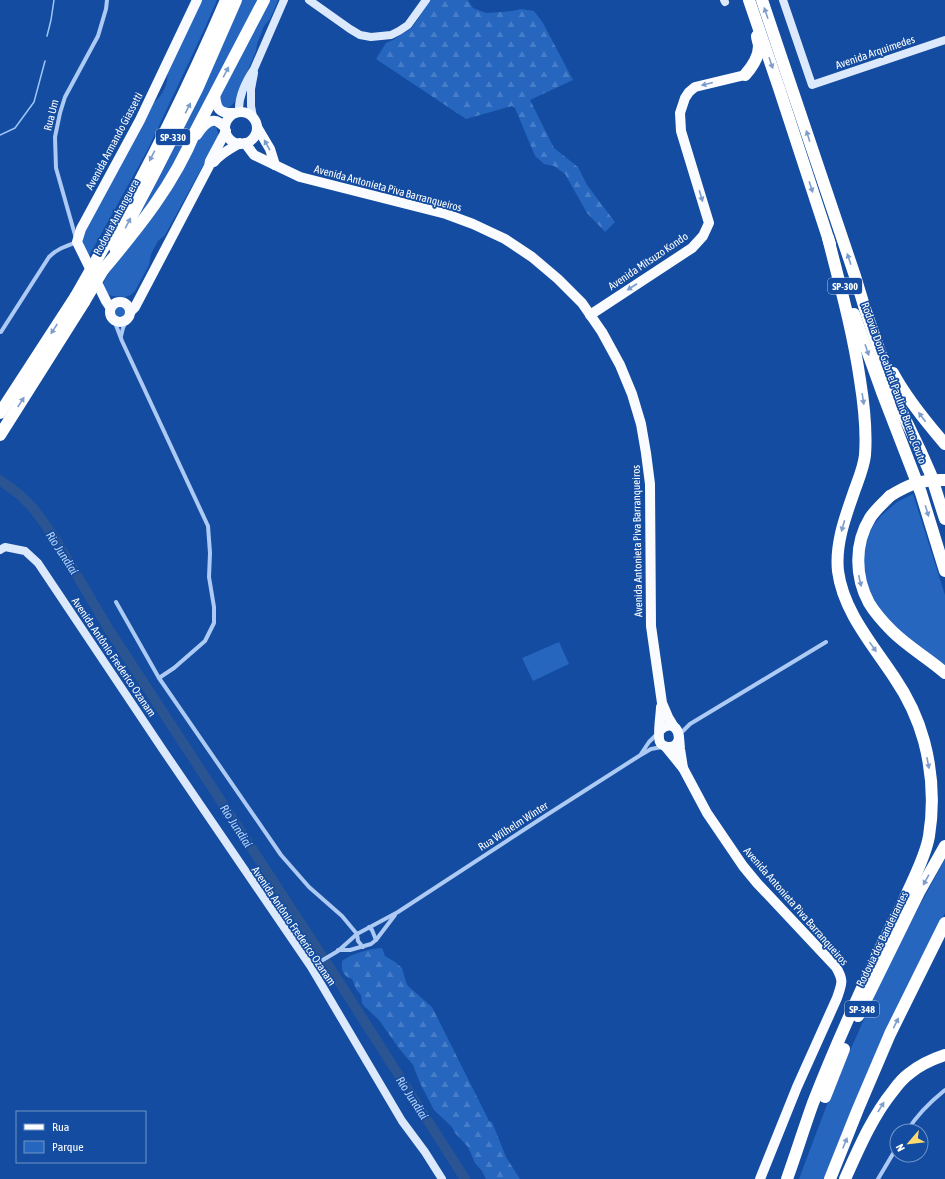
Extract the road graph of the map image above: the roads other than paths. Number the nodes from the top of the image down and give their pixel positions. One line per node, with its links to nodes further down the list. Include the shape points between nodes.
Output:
1 (107, 0): 27 (street, Rua Um, via 98,36 65,97 55,137 56,168)
2 (197, 0): 27 (main road, Avenida Armando Giassetti, via 140,120 81,229)
3 (220, 0): 14 (highway)
4 (226, 0): 14 (highway, Rodovia Anhanguera / SP-330)
5 (236, 0): 28 (highway, Rodovia Anhanguera / SP-330, one-way to 5, via 197,89)
6 (264, 0): 17 (highway, one-way to 6)
7 (284, 0): 15 (street)
8 (309, 0): 9 (street, via 360,35 371,37 390,35 399,31 408,24)
9 (426, 0)
10 (749, 0): 16 (highway, via 759,46 751,68); 26 (highway, Rodovia Dom Gabriel Paulino Bueno Couto / SP-300, one-way to 26)
11 (762, 0): 32 (highway, Rodovia Dom Gabriel Paulino Bueno Couto / SP-300, one-way to 11)
12 (783, 0): 13 (street, Avenida Arquimedes, via 812,85)
13 (945, 40)
14 (201, 58): 30 (highway, Rodovia Anhanguera / SP-330, one-way to 30, bridge)
15 (254, 69): 18 (street, via 238,103); 19 (street, via 251,89)
16 (745, 75): 34 (main road, Avenida Mitsuzo Kondo, one-way to 34, via 695,87 685,98 680,113 681,131 709,222 703,236 692,248)
17 (215, 93): 18 (main road, via 218,109 222,112); 23 (highway)
18 (237, 113): 19 (main road, via 244,112); 21 (main road, via 230,116)
19 (253, 117): 20 (main road)
20 (257, 127): 22 (main road, via 254,137); 24 (main road, one-way to 20, via 270,149)
21 (225, 129): 22 (main road, via 231,140); 23 (main road, via 216,121 208,122); 25 (main road)
22 (242, 143): 24 (main road, Avenida Antonieta Piva Barranqueiros, via 254,155); 25 (main road, via 225,151)
23 (190, 144): 28 (highway, via 157,202)
24 (275, 165): 34 (main road, Avenida Antonieta Piva Barranqueiros, via 300,177 446,214 505,239 558,279)
25 (209, 166): 29 (main road)
26 (828, 238): 44 (highway, Rodovia Dom Gabriel Paulino Bueno Couto / SP-300, one-way to 44, via 921,494); 73 (highway, one-way to 73, via 853,338 866,424 865,456 837,550 838,572 853,615 896,679 916,719 924,741 932,797 929,837 921,863 827,1068)
27 (77, 242): 31 (main road, via 106,301); 36 (street, via 55,251 49,257)
28 (103, 270): 30 (highway, Rodovia Anhanguera / SP-330, bridge)
29 (144, 290): 31 (main road); 33 (main road)
30 (80, 299): 38 (highway, Rodovia Anhanguera / SP-330, one-way to 38); 39 (highway, Rodovia Anhanguera / SP-330, one-way to 30)
31 (117, 304): 33 (main road, via 129,308); 35 (main road, via 110,316)
32 (865, 309): 40 (highway, one-way to 32, via 928,425 890,368 876,328); 42 (highway, Rodovia Dom Gabriel Paulino Bueno Couto / SP-300, via 898,404 926,463)
33 (129, 315): 35 (main road, via 121,322); 37 (street)
34 (590, 315): 49 (main road, Avenida Antonieta Piva Barranqueiros, via 620,365 641,424 650,484 651,626)
35 (114, 320): 37 (street)
36 (1, 332)
37 (121, 337): 48 (street, via 208,526 209,577 214,623 205,641)
38 (0, 413)
39 (0, 435)
40 (945, 444)
41 (945, 480): 47 (highway, one-way to 47, bridge, via 923,481 890,496 878,507 865,527 858,558 862,588 881,619 893,632)
42 (945, 519)
43 (0, 550): 64 (street, Avenida Antônio Frederico Ozanam, via 5,548 25,551 38,563 163,750)
44 (945, 571)
45 (116, 602): 48 (street)
46 (826, 642): 50 (street)
47 (945, 673)
48 (159, 678): 60 (street, via 281,854 309,887 342,916)
49 (662, 703): 51 (main road); 52 (main road)
50 (690, 724): 52 (street); 52 (street)
51 (659, 731): 52 (main road, via 666,725); 53 (main road, via 659,741); 54 (street, Rua Wilhelm Winter)
52 (677, 731): 53 (main road, via 678,740 674,746); 55 (main road)
53 (666, 746): 54 (street, Rua Wilhelm Winter, via 651,749); 55 (main road)
54 (639, 756): 57 (street, Rua Wilhelm Winter)
55 (683, 768): 72 (main road, Avenida Antonieta Piva Barranqueiros, via 707,813 743,866 836,967 842,978 837,998)
56 (945, 846): 74 (highway, Rodovia dos Bandeirantes / SP-348, one-way to 74, via 919,892 856,1020)
57 (398, 912): 59 (street); 61 (street)
58 (945, 923): 75 (highway, one-way to 58, via 890,1034)
59 (368, 928): 60 (street); 61 (street, via 372,930)
60 (357, 934): 62 (street, via 358,941); 63 (street)
61 (376, 940): 62 (street)
62 (363, 947): 63 (street)
63 (336, 951): 64 (street)
64 (314, 965): 71 (street, Avenida Antônio Frederico Ozanam, via 402,1121)
65 (945, 1048): 67 (highway)
66 (945, 1055): 67 (highway)
67 (918, 1068): 76 (highway, one-way to 67, via 872,1120 885,1100 899,1082)
68 (945, 1090): 69 (street, via 931,1101)
69 (913, 1123)
70 (889, 1160): 77 (street)
71 (442, 1179)
72 (760, 1179)
73 (787, 1179)
74 (792, 1179)
75 (830, 1179)
76 (845, 1179)
77 (878, 1179)

